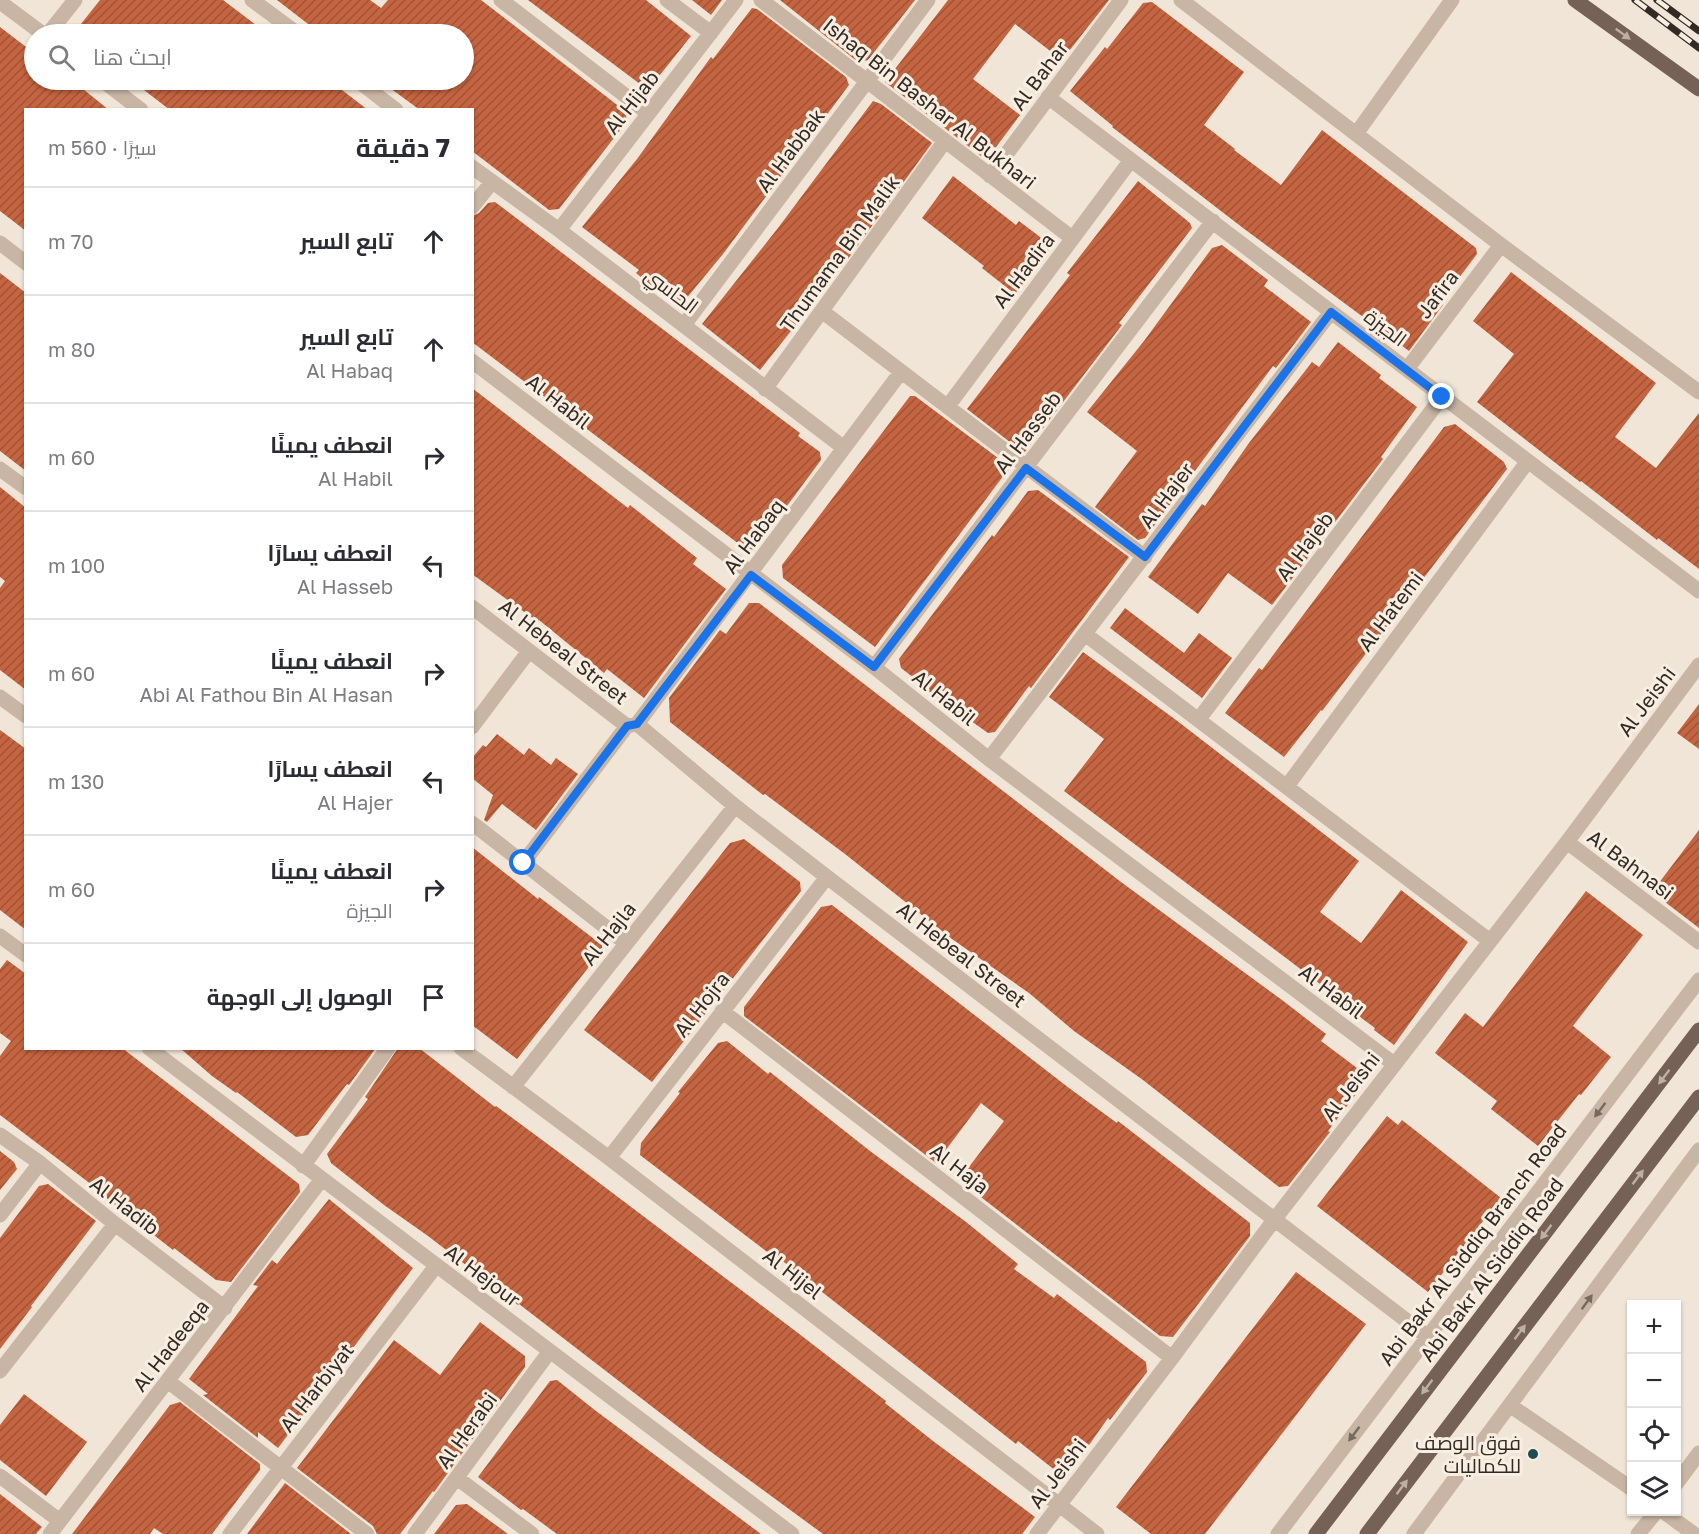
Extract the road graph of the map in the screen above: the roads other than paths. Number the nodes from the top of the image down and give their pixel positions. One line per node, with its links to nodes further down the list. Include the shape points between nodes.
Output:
1 (75, 0): 14 (street)
2 (252, 0): 15 (street)
3 (501, 0): 24 (street)
4 (667, 0): 16 (street)
5 (736, 0): 16 (street, Al Hijab)
6 (761, 0): 17 (street, Ishaq Bin Bashar Al Bukhari)
7 (928, 0): 17 (street, Al Habbak)
8 (1121, 0): 21 (street, Al Bahar)
9 (1181, 0): 25 (street)
10 (1452, 0): 25 (street)
11 (1575, 0): 18 (main road, one-way to 18)
12 (0, 2): 13 (street)
13 (30, 24)
14 (56, 24)
15 (284, 24)
16 (711, 33): 24 (street, Al Hijab)
17 (868, 82): 26 (street, Ishaq Bin Bashar Al Bukhari); 40 (street, Al Habbak)
18 (1699, 88)
19 (115, 90): 22 (street)
20 (370, 90): 23 (street)
21 (1048, 97): 27 (street, الجيزة); 29 (street, Al Bahar)
22 (138, 108)
23 (393, 108)
24 (648, 113): 33 (street, Al Hijab)
25 (1356, 134): 36 (street)
26 (945, 141): 29 (street, Ishaq Bin Bashar Al Bukhari); 38 (street, Thumama Bin Malik)
27 (1131, 160): 32 (street, الجيزة); 34 (street, Al Hadira)
28 (474, 168): 30 (street, الحاسي)
29 (990, 176): 34 (street, Ishaq Bin Bashar Al Bukhari)
30 (492, 182): 31 (street); 33 (street, الحاسي)
31 (474, 204)
32 (1213, 222): 39 (street, الجيزة); 50 (street, Al Hasseb)
33 (559, 230): 40 (street, الحاسي)
34 (1072, 238): 47 (street, Al Hadira)
35 (0, 243): 37 (street)
36 (1501, 245): 42 (street, Jafira); 45 (street)
37 (24, 261)
38 (823, 312): 43 (street); 44 (street, Thumama Bin Malik)
39 (1331, 312): 42 (street, الجيزة); 53 (street, Al Hajer)
40 (684, 325): 44 (street, الحاسي)
41 (474, 363): 54 (street, Al Habil)
42 (1407, 369): 46 (street, الجيزة)
43 (902, 372): 47 (street); 48 (street, Al Habaq)
44 (765, 389): 48 (street, الحاسي)
45 (1699, 392)
46 (1442, 397): 49 (street, الجيزة); 63 (street, Al Hajeb)
47 (948, 406): 50 (street)
48 (844, 448): 54 (street, Al Habaq)
49 (1528, 462): 55 (street, الجيزة); 67 (street, Al Hatemi)
50 (1026, 468): 53 (street); 60 (street, Al Hasseb)
51 (0, 469): 52 (street)
52 (24, 487)
53 (1145, 557): 57 (street, Al Hajer)
54 (751, 575): 60 (street, Al Habil); 65 (street, Al Habaq)
55 (1699, 591)
56 (474, 609): 58 (street, Al Hebeal Street)
57 (1085, 634): 63 (street); 66 (street, Al Hajer)
58 (529, 651): 64 (street); 65 (street, Al Hebeal Street)
59 (1699, 665): 70 (street, Al Jeishi)
60 (874, 667): 66 (street, Al Habil)
61 (0, 697): 62 (street)
62 (24, 715)
63 (1199, 719): 67 (street)
64 (474, 724)
65 (632, 725): 68 (street, Al Hebeal Street); 71 (street, Al Habaq)
66 (989, 759): 84 (street, Al Habil)
67 (1287, 786): 74 (street)
68 (735, 806): 72 (street, Al Hebeal Street); 76 (street, Al Hajla)
69 (474, 825): 71 (street)
70 (1567, 842): 74 (street, Al Jeishi); 75 (street, Al Bahnasi)
71 (523, 863): 76 (street)
72 (827, 877): 79 (street, Al Hojra); 94 (street, Al Hebeal Street)
73 (0, 936): 77 (street)
74 (1490, 941): 84 (street, Al Jeishi)
75 (1699, 942)
76 (626, 943): 85 (street, Al Hajla)
77 (24, 954)
78 (1699, 980): 98 (street, Abi Bakr Al Siddiq Branch Road, one-way to 98)
79 (722, 1011): 89 (street, Al Hojra); 100 (street, Al Haja)
80 (1699, 1030): 123 (main road, Abi Bakr Al Siddiq Road, one-way to 123)
81 (152, 1050): 91 (street, Al Hejour)
82 (387, 1050): 91 (street)
83 (464, 1050): 85 (street, Al Hijel)
84 (1394, 1064): 94 (street, Al Jeishi)
85 (513, 1087): 89 (street, Al Hijel)
86 (1699, 1098): 124 (main road, one-way to 86)
87 (0, 1135): 90 (street, Al Hadib)
88 (1699, 1150): 103 (street, one-way to 88)
89 (609, 1158): 110 (street, Al Hijel)
90 (40, 1163): 93 (street); 95 (street, Al Hadib)
91 (303, 1166): 92 (street, Al Hejour)
92 (322, 1179): 96 (street, Al Hejour); 97 (street, Al Hadeeqa)
93 (0, 1215)
94 (1274, 1220): 98 (street, Al Hebeal Street); 100 (street, Al Jeishi)
95 (115, 1224): 97 (street, Al Hadib); 101 (street)
96 (436, 1266): 99 (street, Al Hejour); 105 (street, Al Harbiyat)
97 (225, 1308): 102 (street, Al Hadeeqa)
98 (1428, 1337): 122 (street, Abi Bakr Al Siddiq Branch Road, one-way to 122)
99 (550, 1352): 107 (street, Al Herabi); 119 (street, Al Hejour)
100 (1172, 1358): 110 (street, Al Jeishi)
101 (0, 1371)
102 (169, 1382): 105 (street); 113 (street, Al Hadeeqa)
103 (1511, 1406): 109 (street); 125 (street)
104 (1699, 1453): 108 (street)
105 (279, 1467): 115 (street, Al Harbiyat); 116 (street)
106 (0, 1476): 113 (street)
107 (457, 1478): 117 (street, Al Herabi); 118 (street)
108 (1681, 1478)
109 (1627, 1486)
110 (1059, 1504): 120 (street, Al Jeishi); 121 (street, Al Hijel)
111 (1653, 1516): 126 (street)
112 (1669, 1516): 127 (street)
113 (60, 1521): 114 (street, Al Hadeeqa)
114 (50, 1534)
115 (230, 1534)
116 (367, 1534)
117 (415, 1534)
118 (532, 1534)
119 (792, 1534)
120 (1037, 1534)
121 (1097, 1534)
122 (1278, 1534)
123 (1316, 1534)
124 (1367, 1534)
125 (1414, 1534)
126 (1638, 1534)
127 (1694, 1534)

